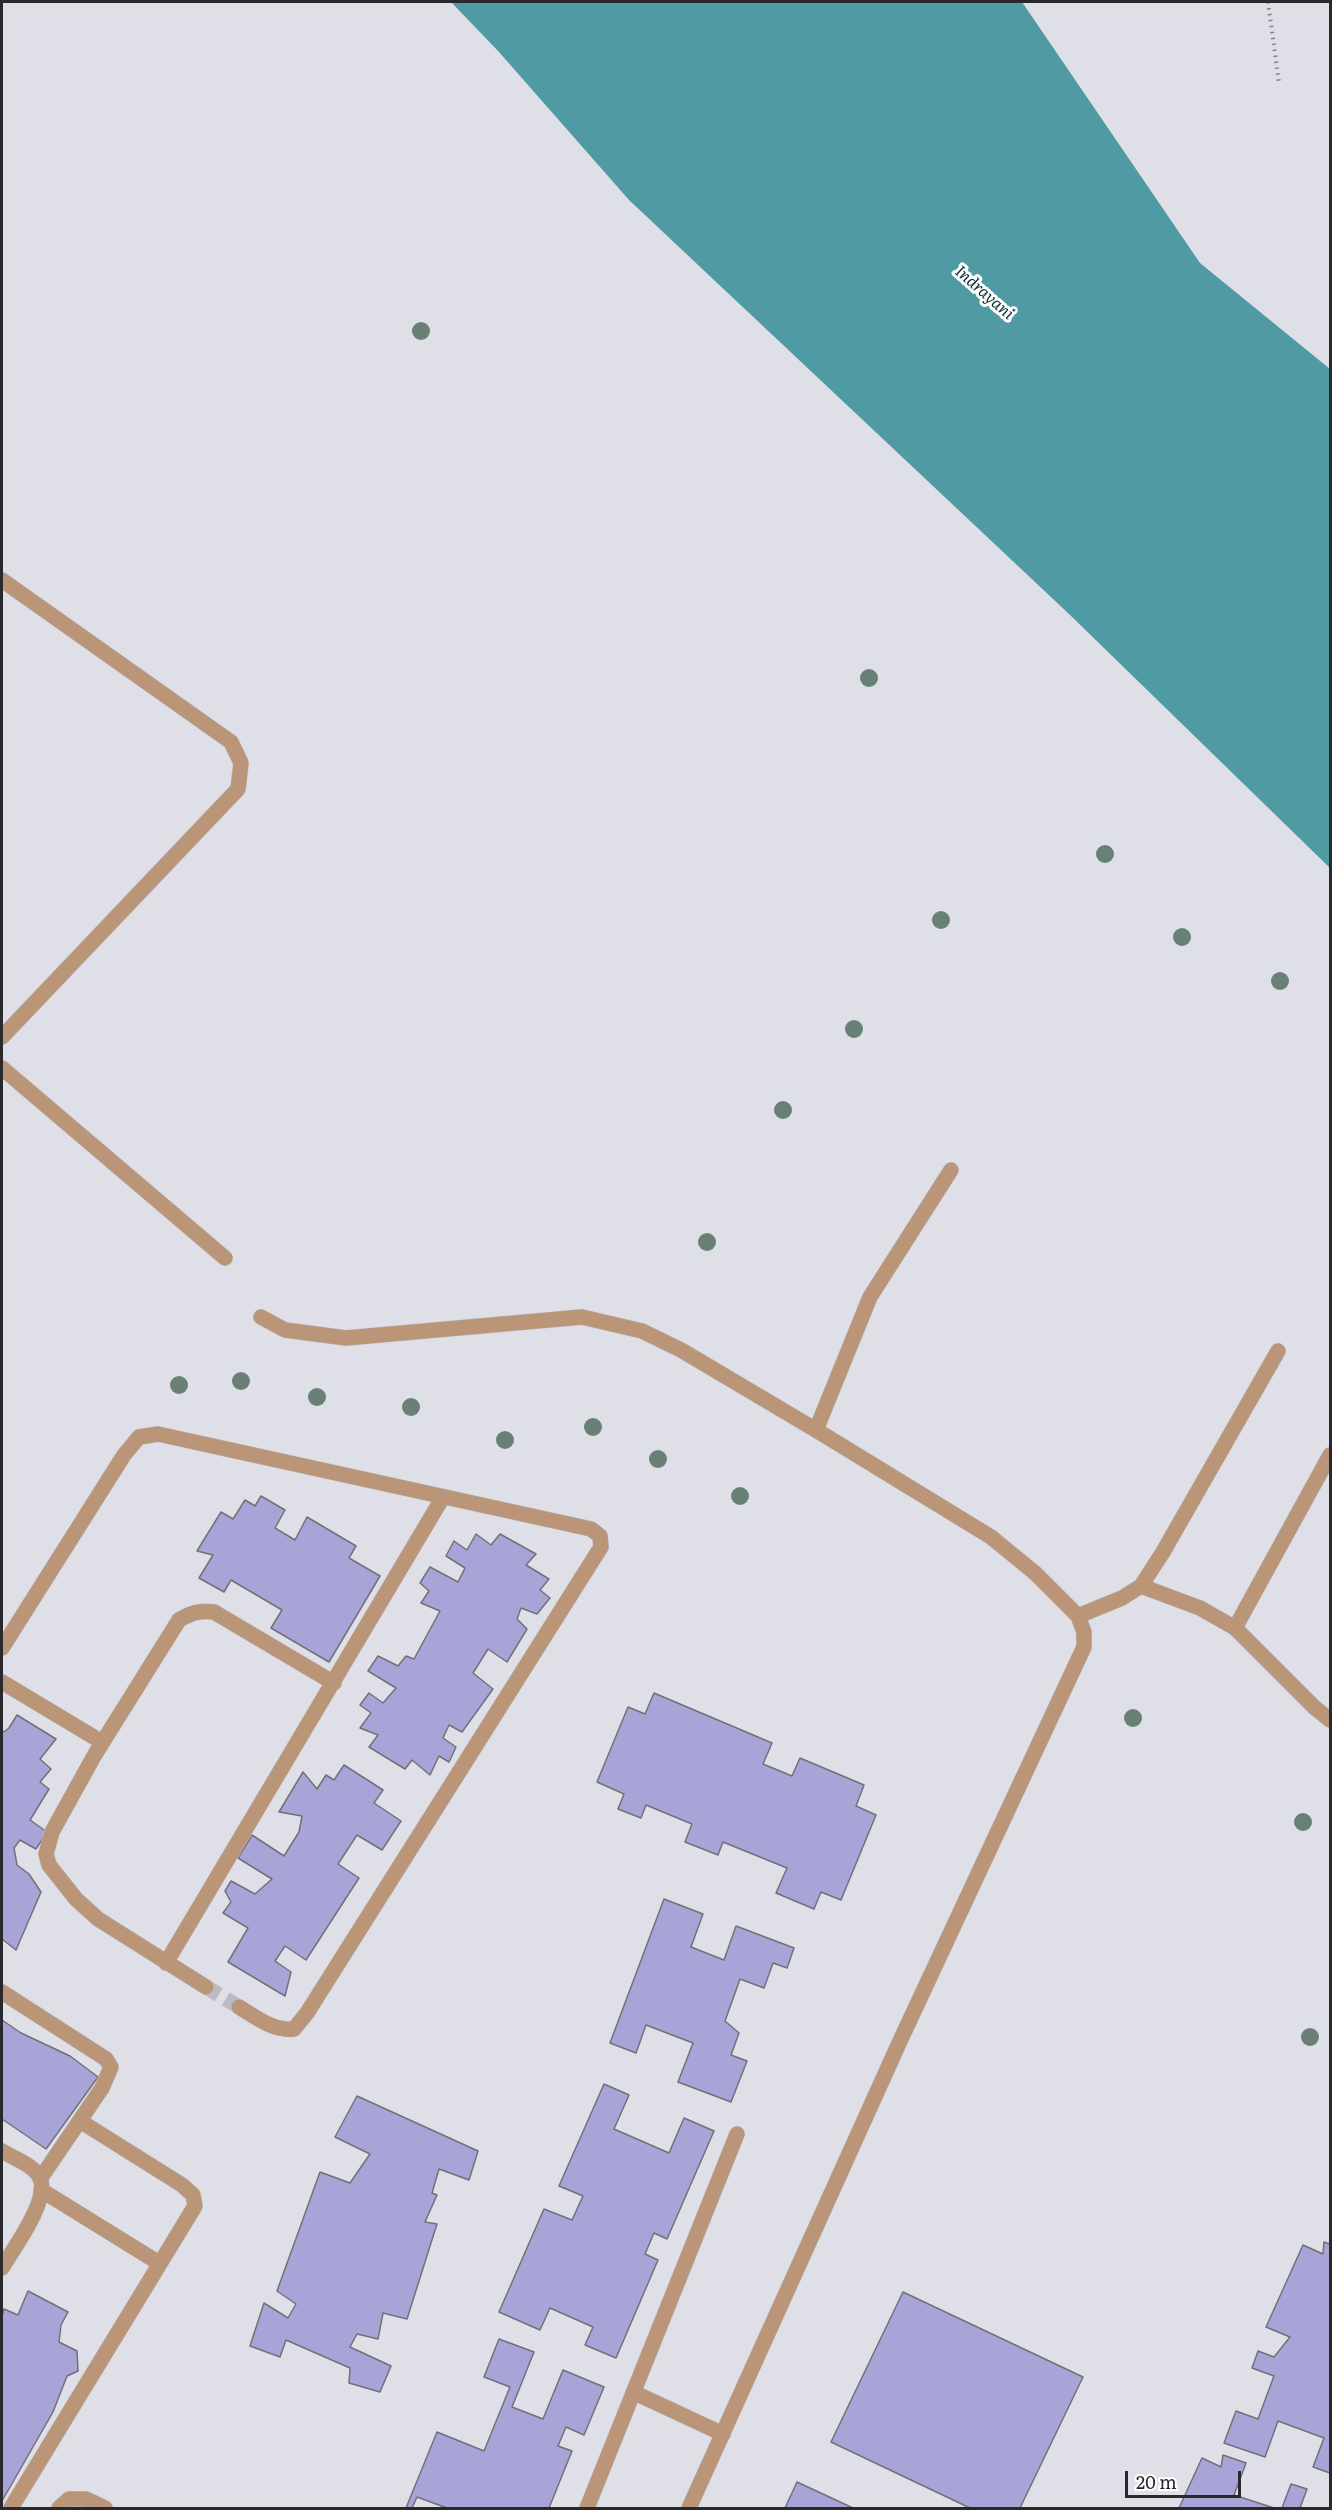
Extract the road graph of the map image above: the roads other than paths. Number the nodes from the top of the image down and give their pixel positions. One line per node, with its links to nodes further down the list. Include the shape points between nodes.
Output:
1 (2, 580): 2 (street, via 231,742 241,763 237,789)
2 (2, 1037)
3 (2, 1068): 5 (street)
4 (951, 1170): 8 (street, via 870,1298)
5 (225, 1258)
6 (261, 1317): 8 (street, via 285,1330 346,1338 582,1317 642,1331)
7 (1278, 1351): 11 (street)
8 (816, 1430): 12 (street, via 991,1537)
9 (1330, 1455): 13 (street)
10 (443, 1497): 14 (street, via 158,1434 139,1437); 16 (street); 22 (street, via 591,1529 600,1536 601,1547 307,2013 294,2029 283,2030)
11 (1141, 1586): 12 (street); 13 (street, via 1200,1608)
12 (1078, 1616): 30 (street, via 1084,1647)
13 (1235, 1628): 17 (street)
14 (2, 1648)
15 (2, 1682): 18 (street)
16 (334, 1683): 18 (street, via 214,1612 191,1613 179,1620); 19 (street)
17 (1330, 1720)
18 (102, 1742): 19 (street, via 50,1838 46,1854 76,1899 98,1919)
19 (166, 1963): 20 (street)
20 (206, 1987)
21 (2, 1992): 23 (street, via 106,2059 111,2067)
22 (240, 2007)
23 (80, 2121): 26 (street); 27 (street, via 193,2194 195,2206)
24 (737, 2134): 29 (street)
25 (2, 2151): 26 (street, via 30,2168)
26 (41, 2184): 27 (street); 28 (street, via 40,2203)
27 (159, 2263): 31 (street)
28 (2, 2268)
29 (635, 2393): 30 (street); 34 (street)
30 (723, 2434): 35 (street)
31 (11, 2508)
32 (59, 2508): 33 (street, via 69,2499 86,2499)
33 (105, 2508)
34 (587, 2508)
35 (689, 2508)

